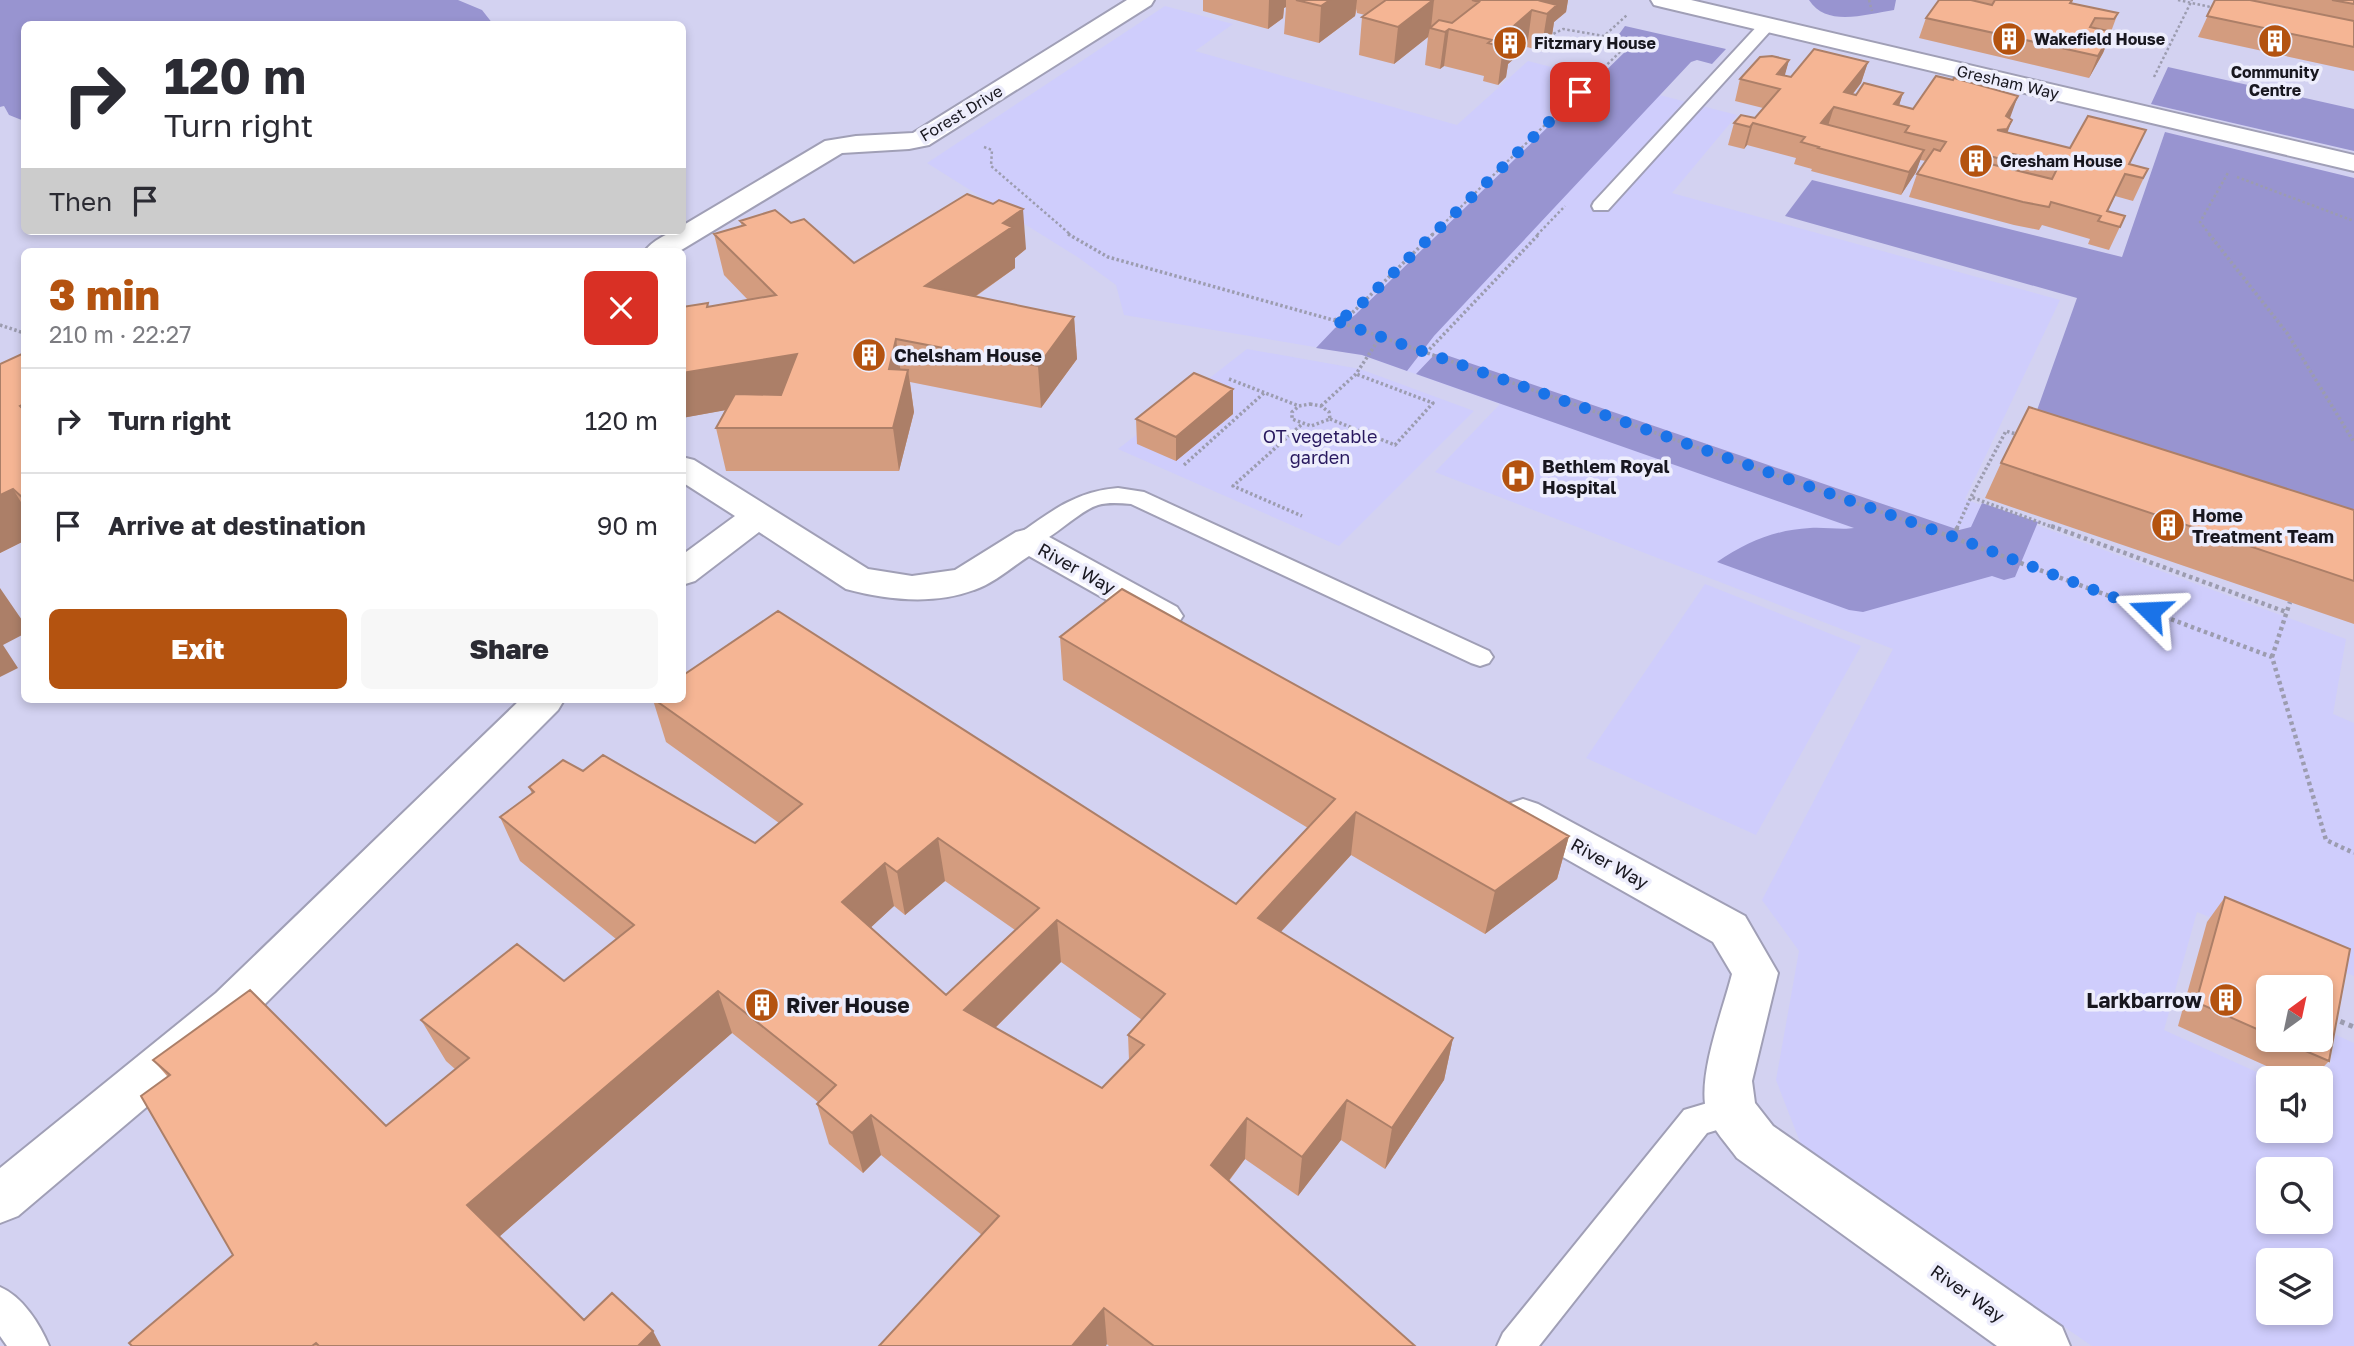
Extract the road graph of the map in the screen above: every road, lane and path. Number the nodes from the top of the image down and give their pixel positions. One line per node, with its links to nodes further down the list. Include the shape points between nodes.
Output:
1 (1143, 0): 11 (street, Forest Drive)
2 (1662, 0): 7 (street, Gresham Way)
3 (2178, 0): 4 (path)
4 (2192, 1): 5 (path); 10 (path)
5 (2218, 8)
6 (1633, 9): 8 (path)
7 (1767, 25): 12 (street, Gresham Way); 15 (lane)
8 (1604, 36): 9 (path, via 1563,29); 17 (path, via 1627,46 1351,314)
9 (1544, 40)
10 (2152, 81)
11 (937, 130): 16 (street, Forest Drive, via 899,145 856,142 834,147); 17 (path, via 992,150 991,166 1062,230 1108,257)
12 (2354, 163)
13 (2230, 164): 30 (path, via 2229,174 2200,222 2287,333)
14 (1568, 203): 21 (path)
15 (1601, 206)
16 (665, 248)
17 (1333, 320): 20 (path)
18 (0, 325): 19 (path)
19 (21, 332)
20 (1381, 336): 21 (path); 22 (path)
21 (1426, 352): 36 (path)
22 (1356, 374): 26 (path); 27 (path, via 1433,403 1395,444)
23 (1229, 379): 24 (path)
24 (1264, 393): 25 (path); 31 (path)
25 (1299, 406): 26 (path); 28 (path, via 1292,419)
26 (1321, 406): 27 (path)
27 (1330, 419): 28 (path, via 1324,425)
28 (1301, 425): 34 (path, via 1233,486)
29 (2019, 435): 33 (path, via 2007,431)
30 (2354, 442)
31 (1184, 465)
32 (686, 470): 35 (street, River Way)
33 (1971, 497): 36 (path); 40 (path)
34 (1302, 516)
35 (757, 517): 37 (street, River Way, via 859,580 912,588 964,581); 38 (street)
36 (1954, 537): 43 (path)
37 (1028, 540): 41 (street, River Way); 42 (lane, via 1090,498 1112,493 1136,497)
38 (686, 570)
39 (2290, 602): 40 (path)
40 (2286, 612): 43 (path)
41 (1197, 634)
42 (1480, 657)
43 (2272, 657): 46 (path, via 2326,840)
44 (541, 703): 50 (street, via 232,1007)
45 (1487, 795): 49 (street, River Way, via 1729,929 1755,973 1728,1081)
46 (2354, 853)
47 (2333, 1019): 48 (path)
48 (2354, 1027)
49 (1731, 1111): 53 (lane, via 1696,1121); 54 (street, River Way, via 1755,1142)
50 (0, 1199)
51 (0, 1305): 52 (lane)
52 (30, 1346)
53 (1516, 1346)
54 (2043, 1346)

